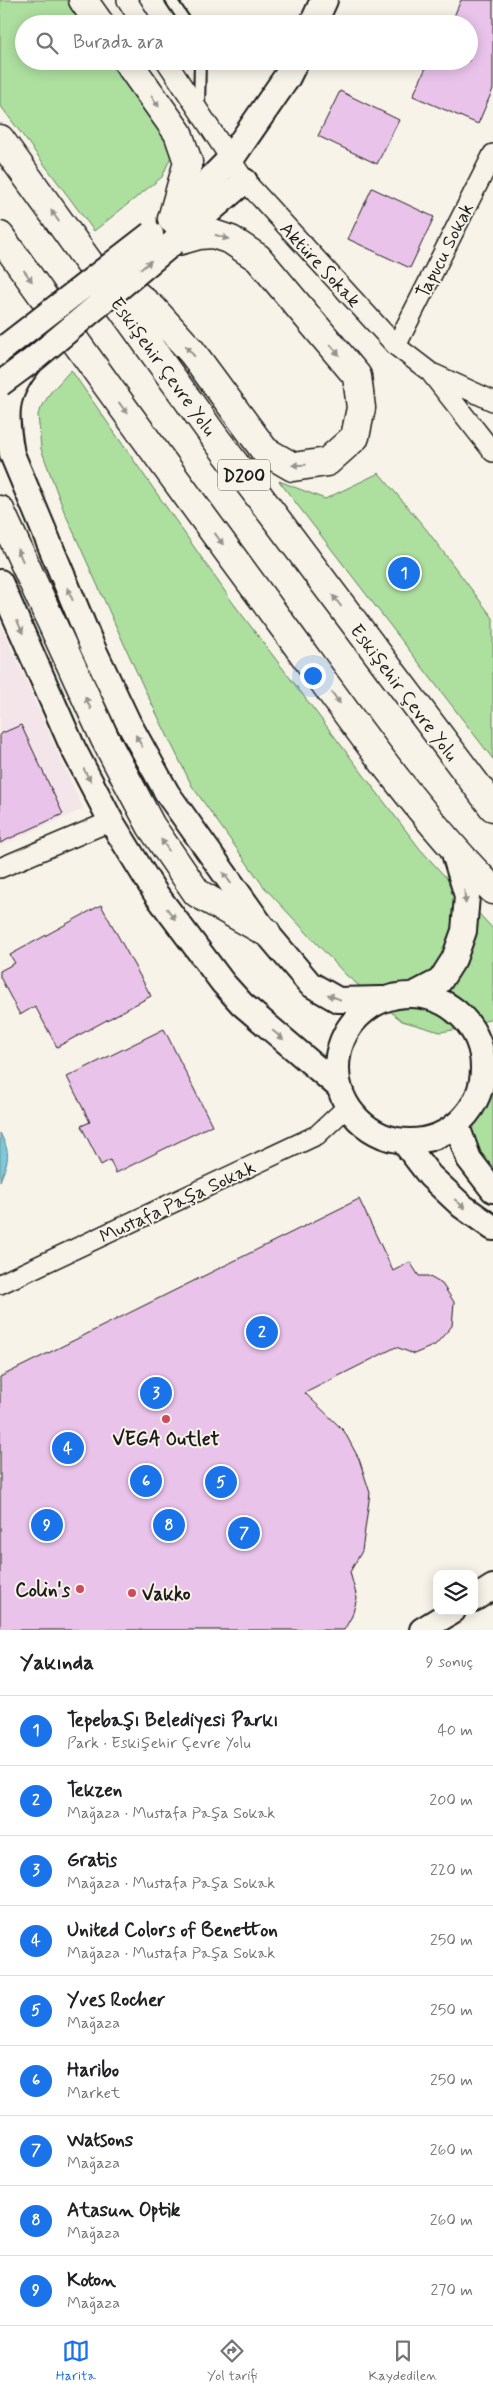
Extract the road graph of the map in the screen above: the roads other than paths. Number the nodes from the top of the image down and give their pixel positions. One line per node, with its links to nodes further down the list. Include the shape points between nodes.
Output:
1 (83, 0): 5 (highway)
2 (127, 0): 6 (street)
3 (171, 0): 7 (lane)
4 (324, 0): 8 (main road)
5 (94, 15)
6 (136, 15)
7 (181, 15)
8 (316, 15)
9 (133, 70): 18 (highway, one-way to 18, via 178,134 188,162)
10 (172, 70): 13 (street, Aktüre Sokak)
11 (200, 70): 13 (lane)
12 (290, 70): 16 (main road)
13 (200, 114): 16 (street, Aktüre Sokak)
14 (0, 139): 20 (highway, Eskişehir Çevre Yolu / D200, one-way to 14)
15 (493, 154): 22 (street, Tapucu Sokak)
16 (229, 161): 17 (street, Aktüre Sokak); 18 (main road)
17 (245, 182): 18 (street); 22 (street, Aktüre Sokak)
18 (166, 231): 20 (highway, one-way to 20, via 214,234 231,240 258,258 358,376 361,408 355,437 327,462 293,467 265,451 192,352 153,309); 21 (street, bridge); 23 (street, one-way to 18, bridge)
19 (0, 236): 32 (highway, D200, one-way to 32, via 387,767)
20 (73, 242): 30 (highway, Eskişehir Çevre Yolu / D200, one-way to 20, via 216,439)
21 (4, 346)
22 (396, 346): 24 (street, Aktüre Sokak)
23 (34, 359): 25 (street, bridge); 35 (street, one-way to 23, via 167,793 128,722 24,487 12,454 7,425 8,398)
24 (430, 372): 26 (street); 27 (street, Aktüre Sokak)
25 (0, 384)
26 (493, 401)
27 (493, 452)
28 (0, 510): 35 (highway, one-way to 28, via 197,893 152,826 105,739)
29 (0, 582): 31 (street, one-way to 31, via 73,748)
30 (493, 807)
31 (111, 821): 33 (street); 39 (street, one-way to 39, via 156,894 223,983)
32 (453, 850): 34 (highway, D200); 36 (street, one-way to 36, via 467,896 464,931 454,959 440,981)
33 (0, 868)
34 (493, 890)
35 (266, 932): 37 (street, one-way to 35, via 338,1000 310,984)
36 (417, 994): 37 (street); 38 (street, via 450,1005 474,1030)
37 (382, 998): 39 (street, via 353,1019 338,1051)
38 (489, 1059): 40 (street, via 478,1098)
39 (342, 1096): 41 (street, via 371,1131); 44 (street, Mustafa Paşa Sokak, via 317,1135)
40 (456, 1126): 41 (street, via 431,1139); 42 (street, via 469,1159)
41 (403, 1141): 43 (street, one-way to 43, via 430,1176 462,1206)
42 (493, 1190)
43 (493, 1228)
44 (0, 1284)
45 (493, 1587): 46 (street)
46 (478, 1596)
47 (446, 1615): 48 (street)
48 (422, 1630)

